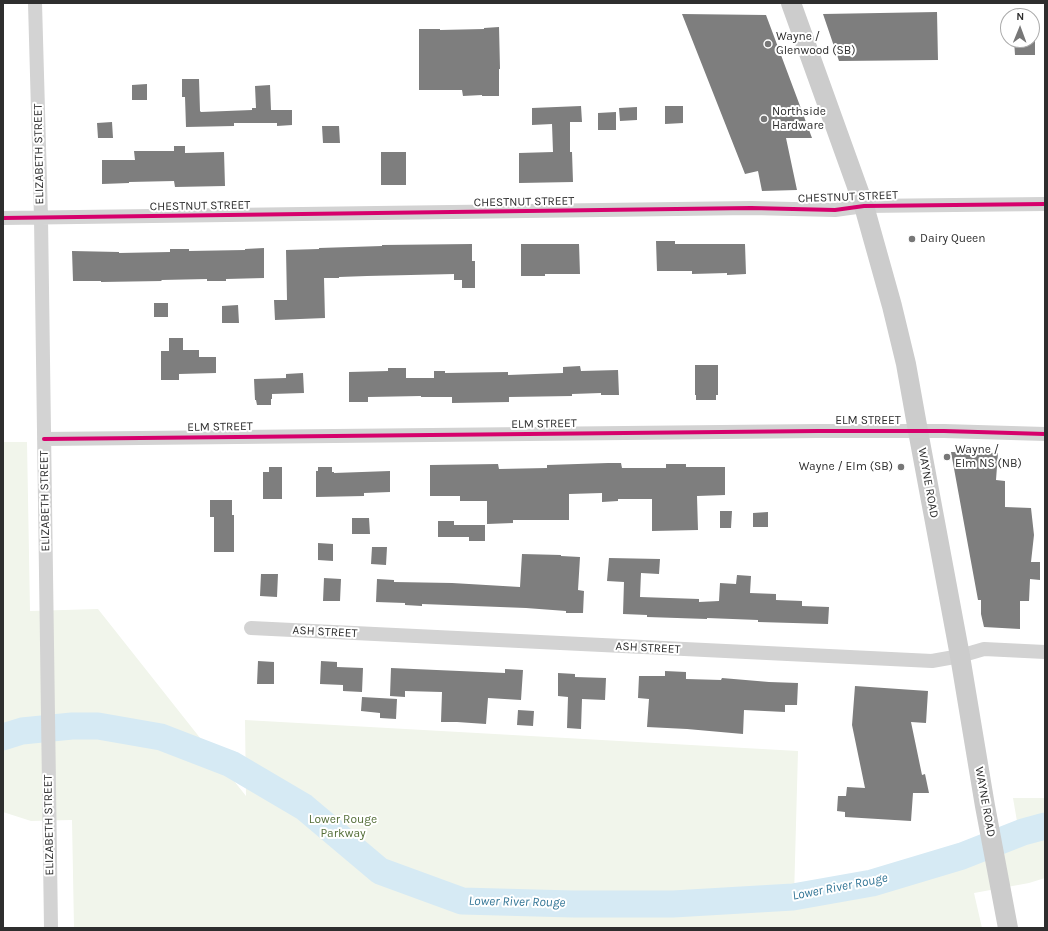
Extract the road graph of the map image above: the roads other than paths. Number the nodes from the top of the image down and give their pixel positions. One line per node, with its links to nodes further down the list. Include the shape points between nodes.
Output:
1 (35, 3): 6 (street, ELIZABETH STREET)
2 (791, 3): 4 (main road, WAYNE ROAD)
3 (1045, 204): 4 (street, CHESTNUT STREET)
4 (864, 206): 6 (street, CHESTNUT STREET, via 835,210 751,208); 7 (main road, WAYNE ROAD, via 906,364)
5 (3, 218): 6 (street, CHESTNUT STREET)
6 (40, 218): 9 (street, ELIZABETH STREET)
7 (918, 431): 8 (street, ELM STREET); 9 (street, ELM STREET); 12 (main road, WAYNE ROAD)
8 (1045, 434)
9 (44, 439): 13 (street, ELIZABETH STREET)
10 (251, 628): 12 (street, ASH STREET, via 932,661)
11 (1045, 652): 12 (street, ASH STREET, via 984,649)
12 (960, 656): 14 (main road, WAYNE ROAD)
13 (51, 928)
14 (1008, 928)

